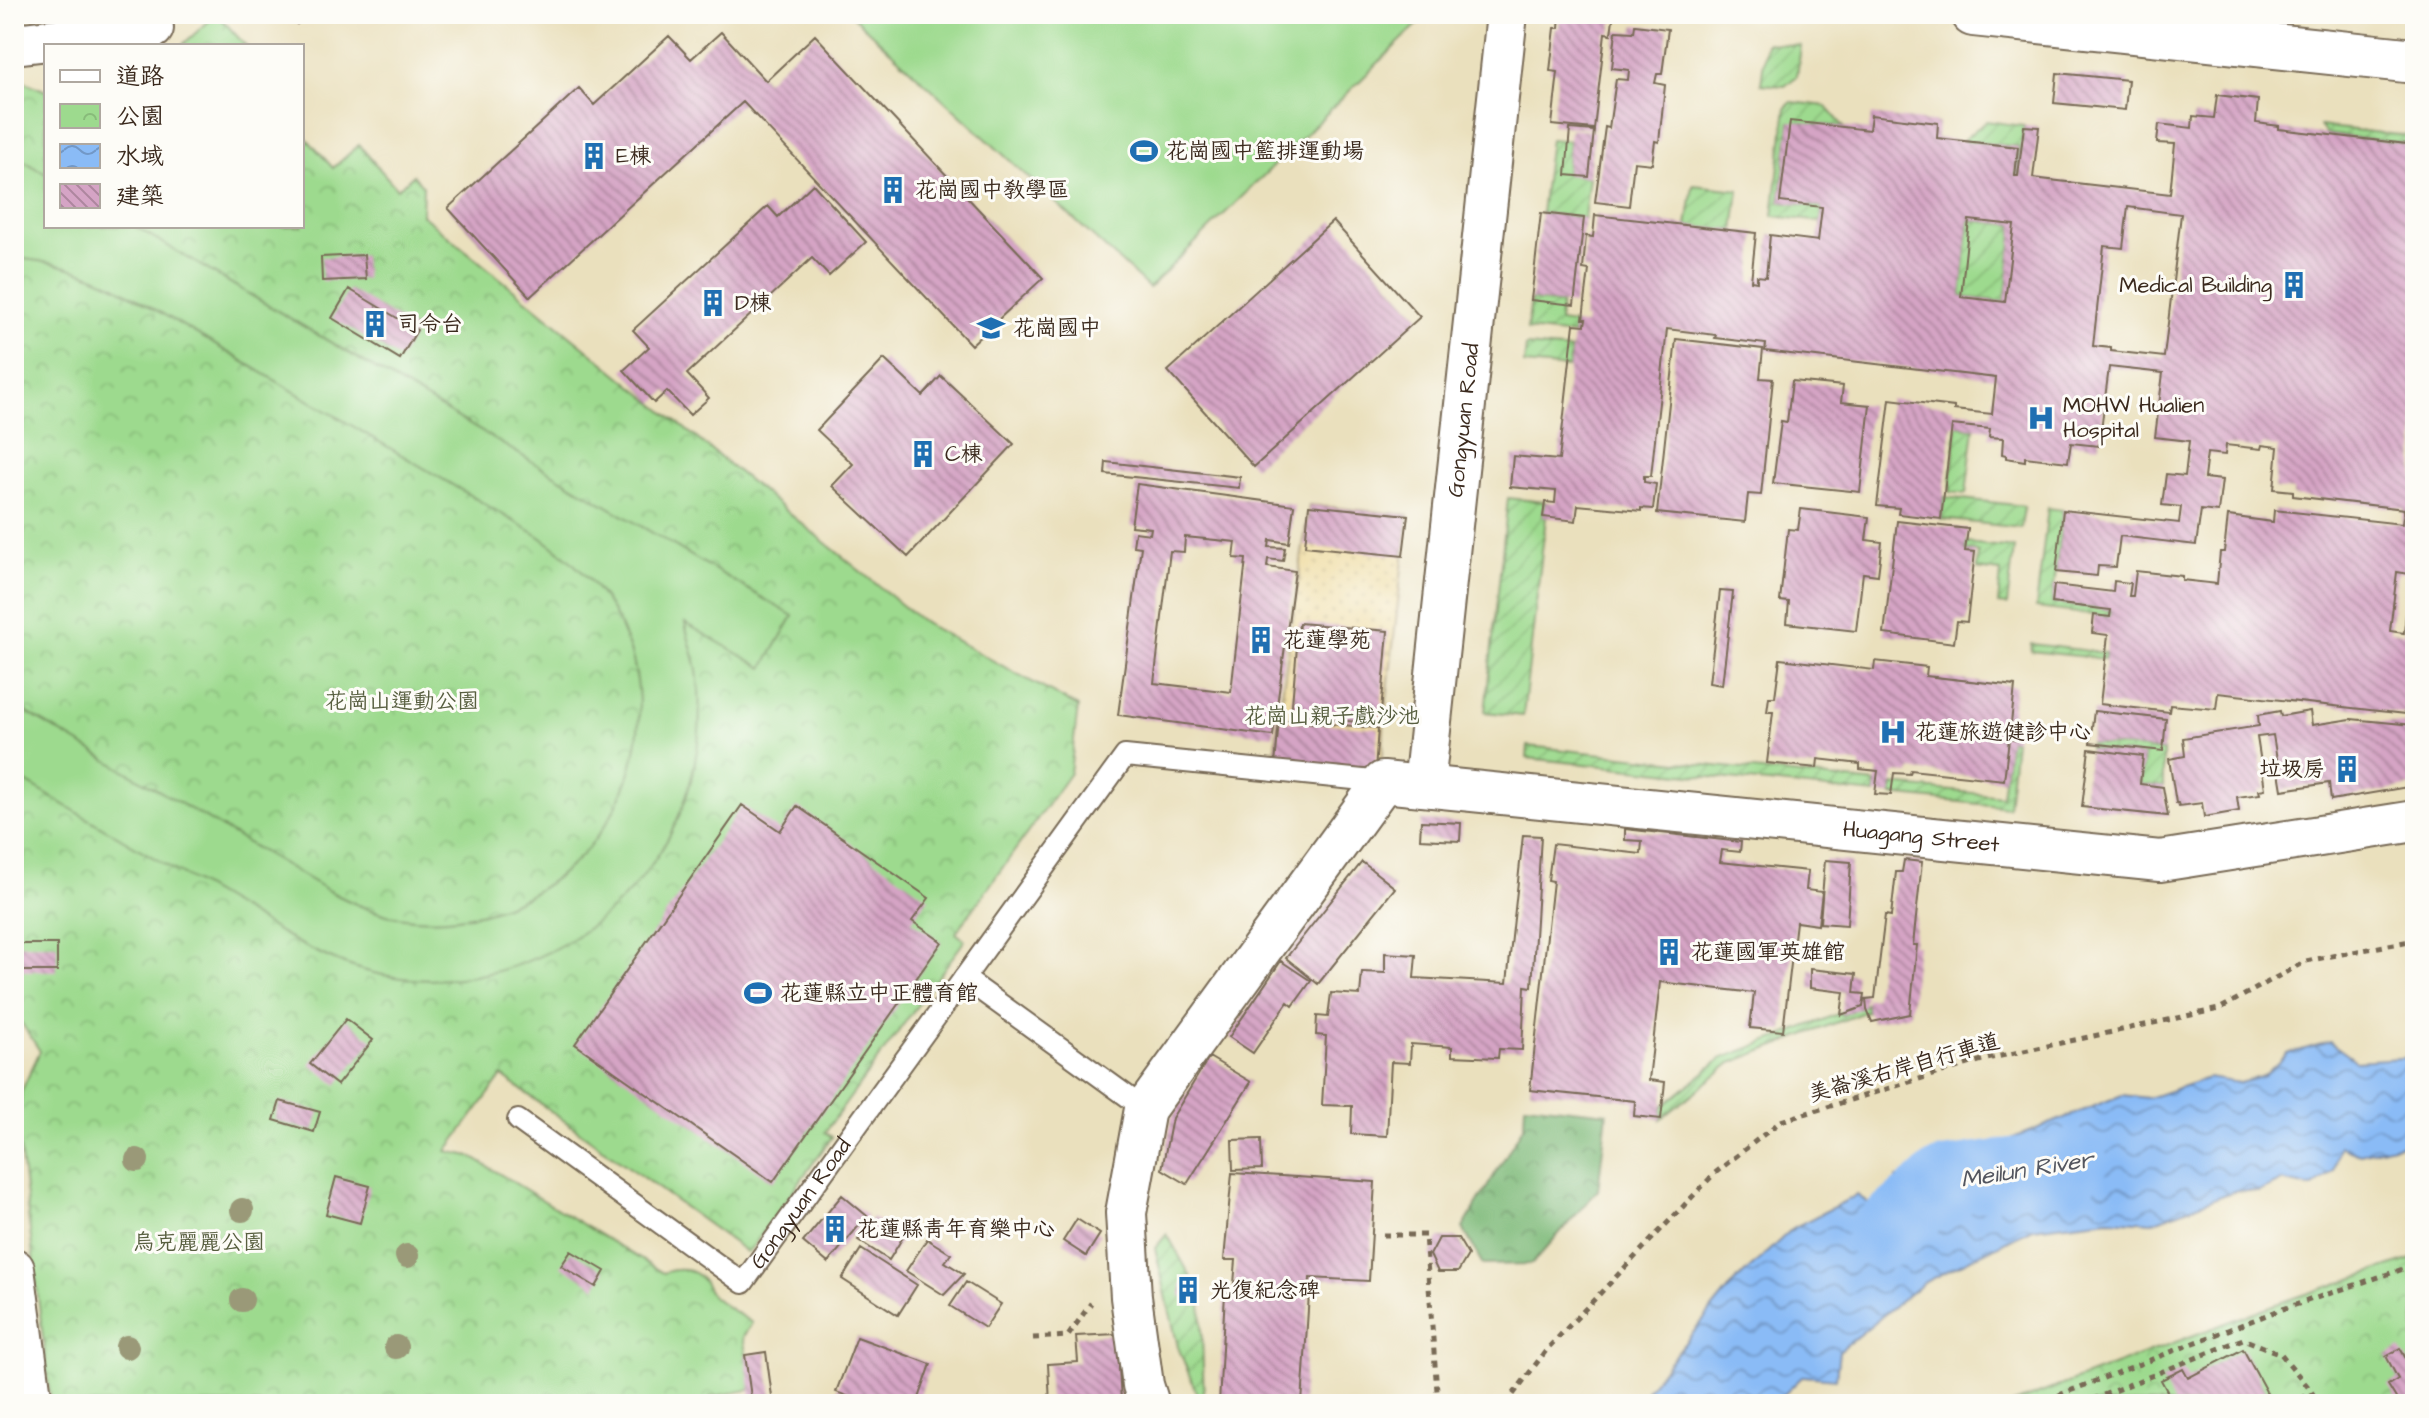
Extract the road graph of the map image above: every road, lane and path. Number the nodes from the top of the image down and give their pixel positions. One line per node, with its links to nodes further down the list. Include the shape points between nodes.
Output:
1 (1507, 14): 8 (street, Gongyuan Road)
2 (1973, 14): 4 (street)
3 (155, 19): 5 (street)
4 (2242, 28): 6 (street)
5 (14, 44)
6 (2415, 61)
7 (1383, 782): 8 (street, Gongyuan Road); 11 (lane, Gongyuan Road, via 1125,756); 12 (street)
8 (1424, 786): 9 (street, Huagang Street, via 2160,861)
9 (2415, 821)
10 (2415, 940): 20 (path, 美崙溪右岸自行車道, via 2306,961 2219,1009 1982,1060 1781,1121 1715,1173 1548,1348)
11 (964, 978): 12 (lane); 13 (lane, Gongyuan Road, via 743,1283)
12 (1145, 1109): 18 (street, via 1126,1213 1131,1297)
13 (518, 1120)
14 (1383, 1235): 19 (path, via 1425,1235)
15 (2415, 1265): 21 (path, via 2277,1311)
16 (14, 1269): 17 (street)
17 (32, 1404)
18 (1149, 1404)
19 (1438, 1404)
20 (1506, 1404)
21 (2036, 1404)
22 (2081, 1404): 23 (path, via 2243,1339 2281,1354)
23 (2319, 1404)

